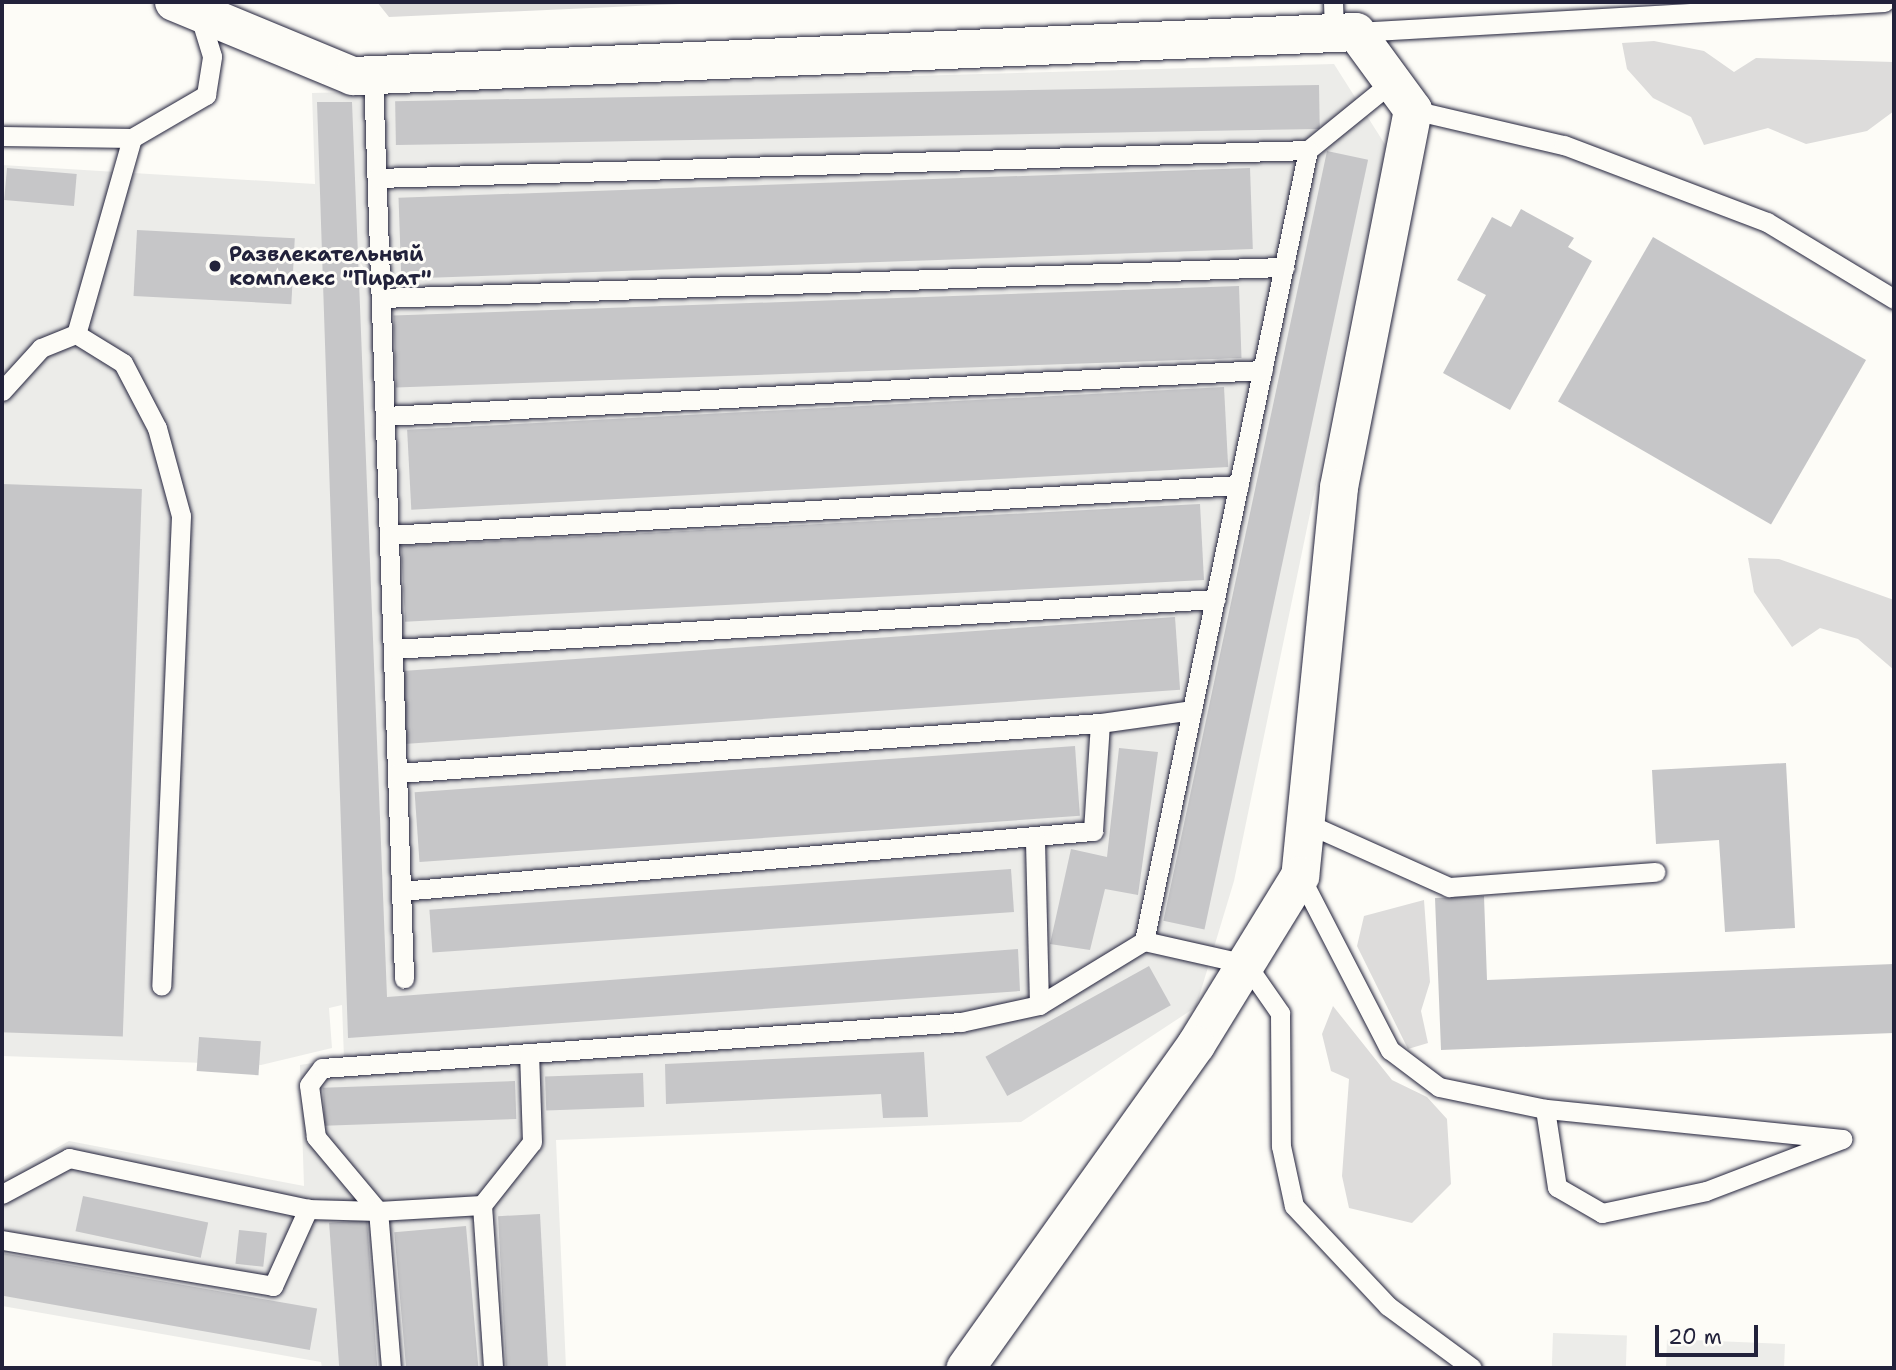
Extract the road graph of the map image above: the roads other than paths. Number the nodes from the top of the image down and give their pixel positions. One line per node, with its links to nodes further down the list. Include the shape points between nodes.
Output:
1 (1884, 2): 3 (lane)
2 (187, 10): 4 (street, via 353,76); 7 (lane, via 212,56 206,95)
3 (1341, 22): 4 (street); 5 (street)
4 (373, 75): 9 (lane)
5 (1400, 97): 8 (lane); 12 (lane, via 1564,145 1767,222); 24 (street, via 1339,488)
6 (2, 136): 7 (lane)
7 (132, 138): 13 (lane)
8 (1308, 150): 9 (lane); 10 (lane)
9 (377, 178): 11 (lane)
10 (1284, 267): 11 (lane); 14 (lane)
11 (381, 298): 16 (lane)
12 (1894, 299)
13 (76, 334): 15 (lane, via 41,348); 32 (lane, via 123,363 157,428 181,516)
14 (1262, 370): 16 (lane); 17 (lane)
15 (2, 391)
16 (385, 416): 18 (lane)
17 (1238, 485): 18 (lane); 19 (lane)
18 (389, 535): 20 (lane)
19 (1215, 599): 20 (lane); 21 (lane)
20 (393, 649): 23 (lane)
21 (1192, 710): 22 (lane); 29 (lane)
22 (1100, 723): 23 (lane); 25 (lane, via 1093,831)
23 (397, 773): 28 (lane)
24 (1306, 823): 26 (lane, via 1449,887); 27 (street)
25 (1035, 836): 28 (lane); 33 (lane)
26 (1655, 872)
27 (1300, 876): 30 (street); 35 (lane, via 1390,1050 1439,1087)
28 (401, 891): 31 (lane)
29 (1144, 941): 30 (lane); 33 (lane)
30 (1246, 964): 43 (street); 44 (lane, via 1280,1013 1281,1146 1294,1206 1388,1306)
31 (404, 978)
32 (161, 986)
33 (1039, 1005): 34 (lane, via 961,1022)
34 (528, 1053): 37 (lane, via 532,1142); 39 (lane, via 322,1068 309,1085 316,1136)
35 (1545, 1109): 35 (lane, via 1557,1187 1602,1213 1706,1191 1842,1139)
36 (2, 1194): 38 (lane, via 69,1158)
37 (482, 1205): 39 (lane); 42 (lane)
38 (308, 1209): 39 (lane); 40 (lane, via 273,1286)
39 (378, 1211): 41 (lane)
40 (2, 1240)
41 (391, 1368)
42 (493, 1368)
43 (966, 1368)
44 (1472, 1368)

